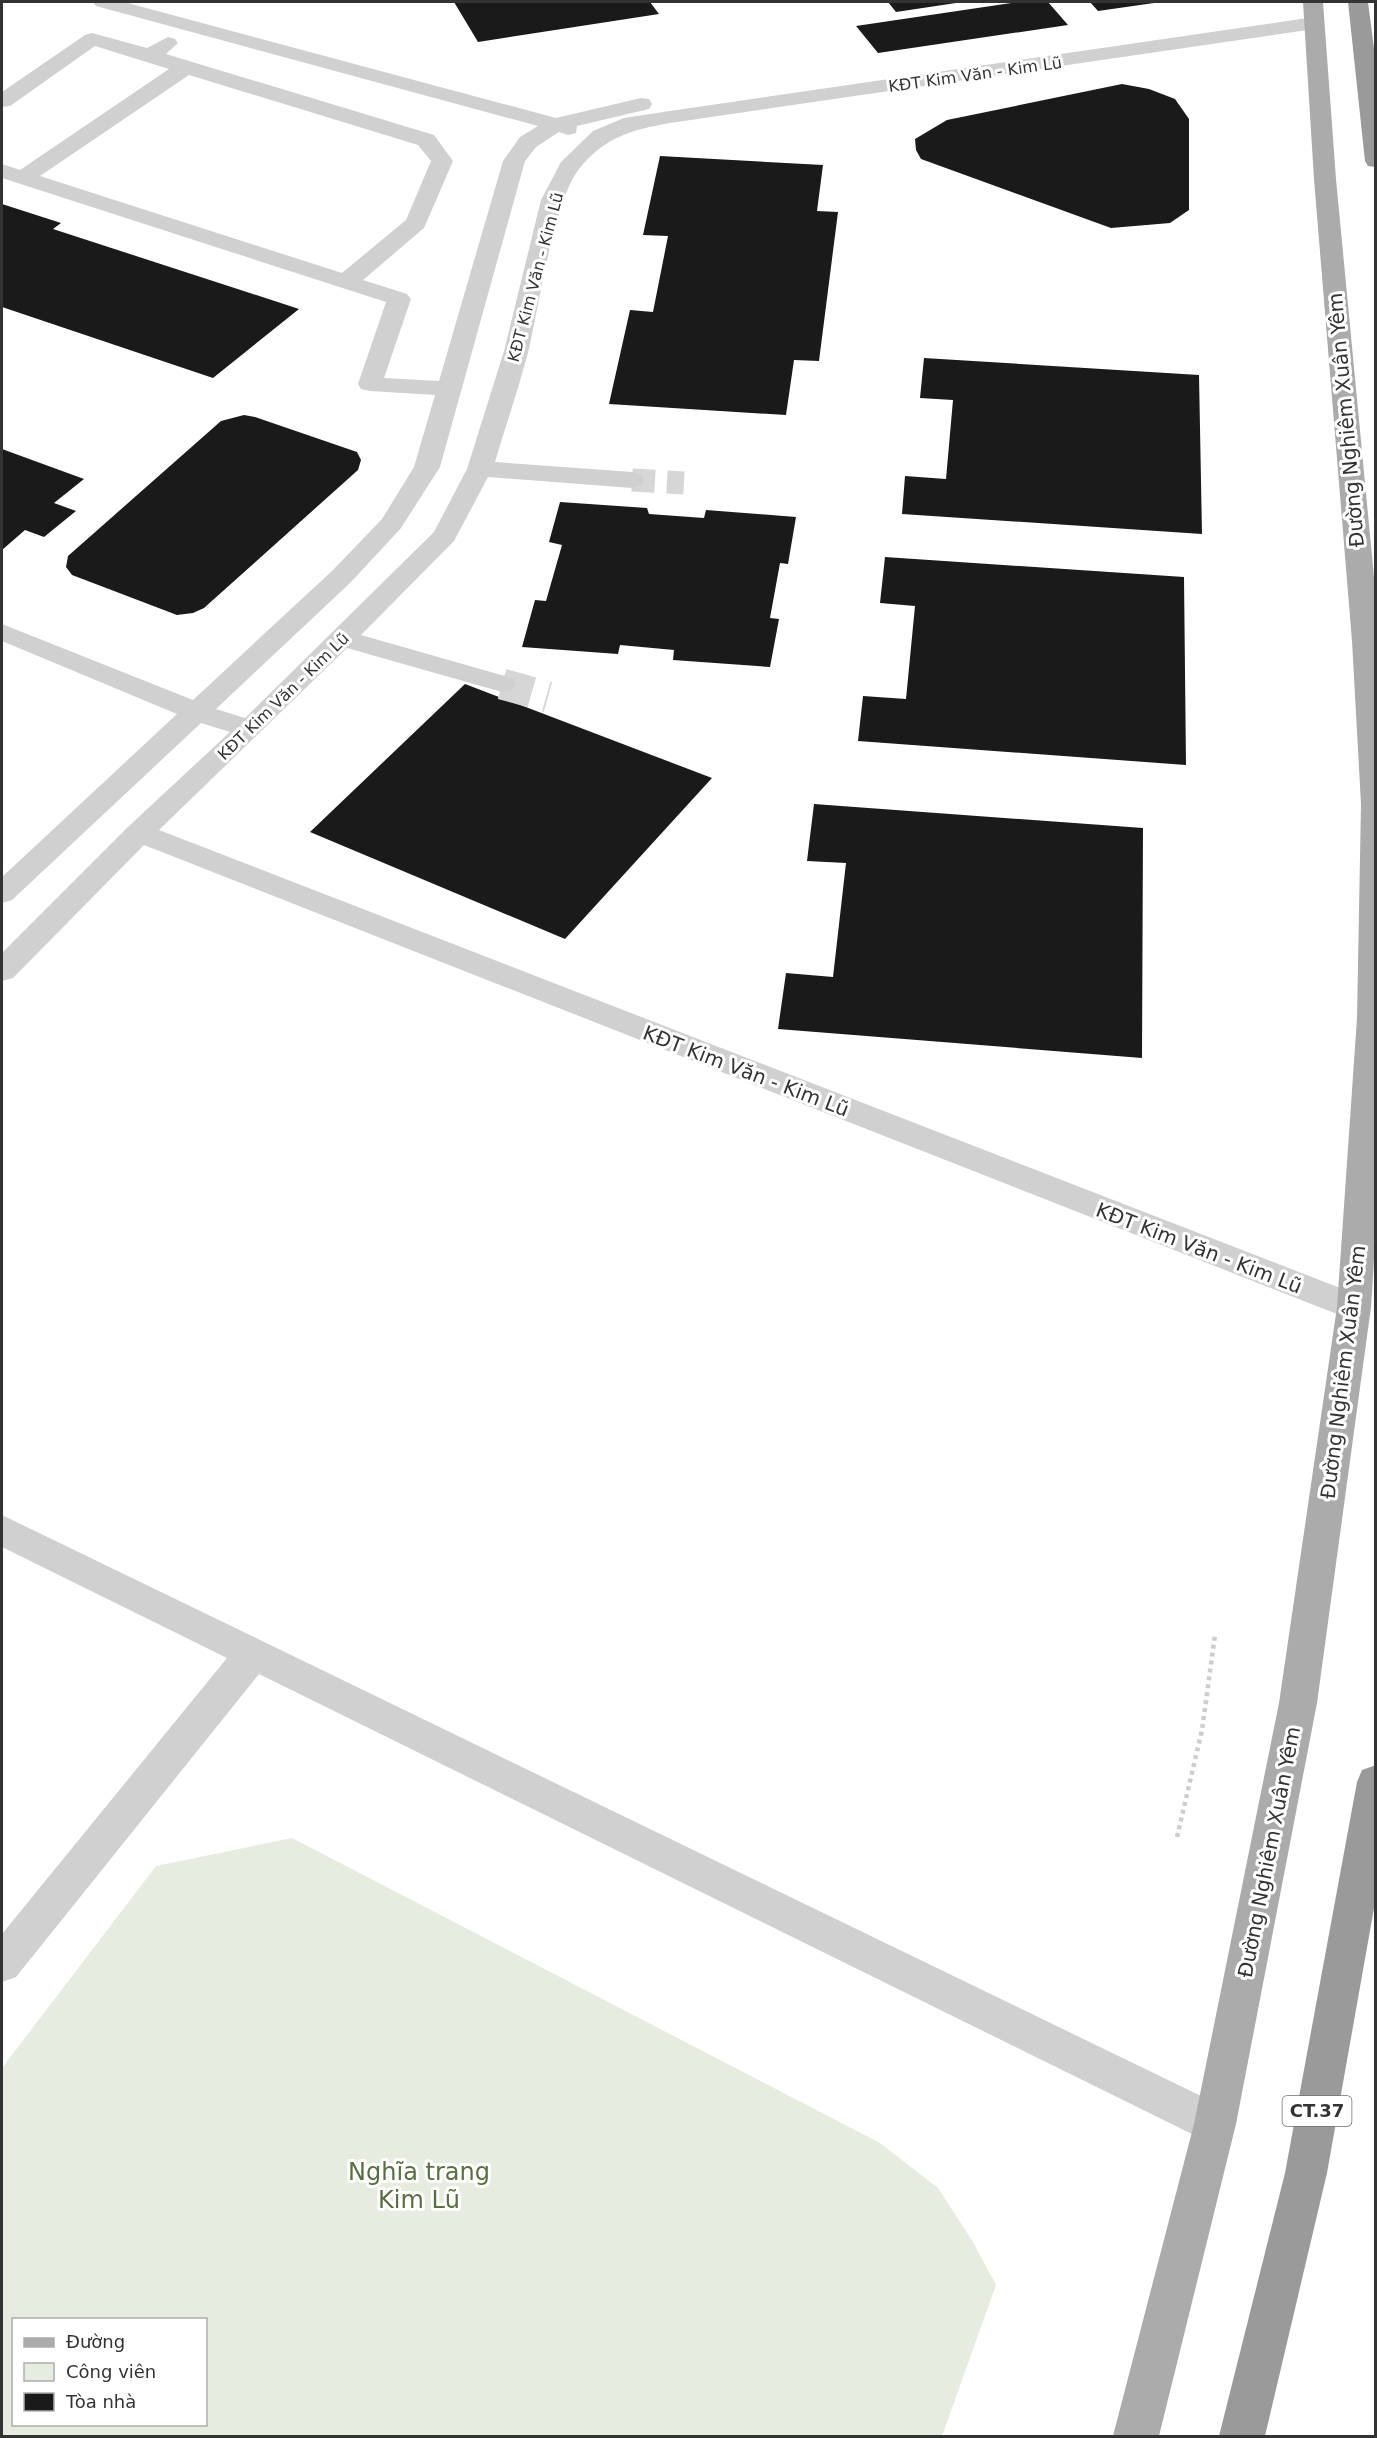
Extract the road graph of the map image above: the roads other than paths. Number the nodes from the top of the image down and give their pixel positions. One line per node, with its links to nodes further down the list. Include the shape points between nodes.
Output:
1 (103, 2): 4 (street, KĐT Kim Văn - Kim Lũ)
2 (1358, 2): 14 (highway)
3 (1305, 7): 10 (street, KĐT Kim Văn - Kim Lũ); 31 (main road, Đường Nghiêm Xuân Yêm, via 1366,641 1375,804 1372,1018)
4 (152, 9): 5 (street, KĐT Kim Văn - Kim Lũ)
5 (191, 26): 7 (street); 12 (street, KĐT Kim Văn - Kim Lũ)
6 (994, 49): 9 (street, KĐT Kim Văn - Kim Lũ)
7 (150, 56): 8 (street); 11 (street, via 92,39)
8 (186, 67): 15 (street); 16 (street, via 426,140 442,161 416,223)
9 (842, 73): 10 (street); 12 (street, KĐT Kim Văn - Kim Lũ, via 631,105)
10 (860, 91): 13 (street, KĐT Kim Văn - Kim Lũ, via 632,123)
11 (2, 101)
12 (555, 125): 13 (street); 17 (street, KĐT Kim Văn - Kim Lũ, via 528,142 514,161)
13 (602, 136): 18 (street, KĐT Kim Văn - Kim Lũ, via 568,167 552,200 516,351)
14 (1376, 161)
15 (12, 175): 16 (street)
16 (346, 282): 17 (street, via 399,299 370,384)
17 (450, 389): 18 (street, KĐT Kim Văn - Kim Lũ)
18 (467, 424): 19 (street, KĐT Kim Văn - Kim Lũ); 21 (street, KĐT Kim Văn - Kim Lũ, via 427,467 392,523)
19 (480, 469): 20 (street); 22 (street, KĐT Kim Văn - Kim Lũ, via 445,537)
20 (632, 480)
21 (342, 576): 22 (street); 26 (street, KĐT Kim Văn - Kim Lũ)
22 (389, 591): 24 (street, KĐT Kim Văn - Kim Lũ)
23 (2, 632): 26 (street)
24 (343, 638): 25 (street); 27 (street, KĐT Kim Văn - Kim Lũ)
25 (502, 684)
26 (196, 712): 27 (street); 29 (street, KĐT Kim Văn - Kim Lũ)
27 (250, 729): 28 (street, KĐT Kim Văn - Kim Lũ)
28 (139, 833): 30 (street, KĐT Kim Văn - Kim Lũ); 31 (street, KĐT Kim Văn - Kim Lũ)
29 (2, 892)
30 (2, 971)
31 (1354, 1307): 36 (main road, Đường Nghiêm Xuân Yêm, via 1298,1703)
32 (2, 1530): 33 (street)
33 (253, 1654): 35 (street); 36 (street)
34 (1376, 1782): 38 (highway, CT.37, via 1306,2173)
35 (2, 1964)
36 (1215, 2124): 37 (main road, Đường Nghiêm Xuân Yêm)
37 (1136, 2436)
38 (1242, 2436)

